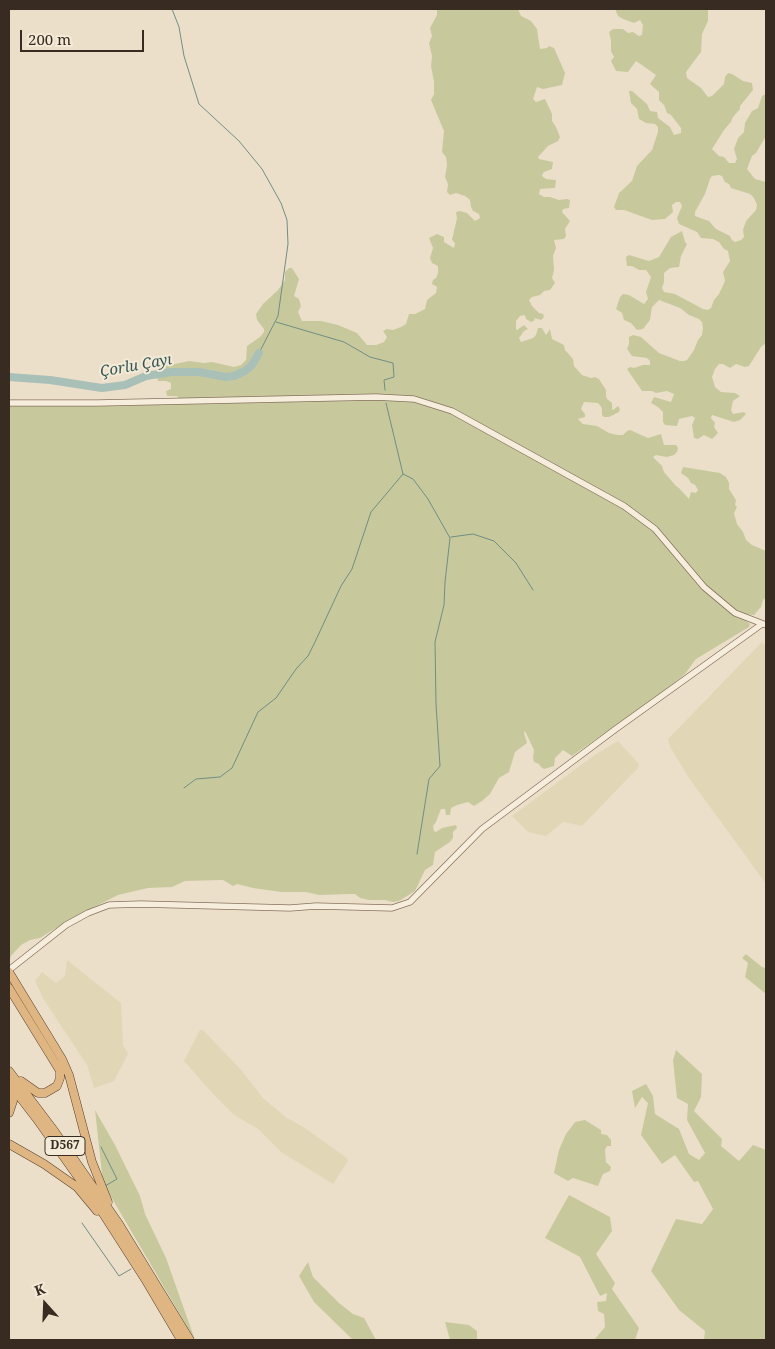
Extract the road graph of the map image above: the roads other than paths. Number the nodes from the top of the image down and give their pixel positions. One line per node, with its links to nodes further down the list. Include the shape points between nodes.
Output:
1 (9, 403): 2 (street, via 414,399 452,411 624,506 655,529 704,587 735,613)
2 (764, 624): 3 (street, via 613,731 482,830 410,902 392,908 109,906 66,925)
3 (9, 971): 10 (highway, via 69,1075 92,1162)
4 (9, 988): 5 (highway, via 57,1064 60,1078 57,1086 38,1093)
5 (9, 1069): 10 (highway, D567, via 56,1132)
6 (9, 1083): 10 (highway, D567)
7 (9, 1089): 8 (highway, via 13,1101)
8 (9, 1113)
9 (9, 1144): 10 (highway, via 76,1187)
10 (115, 1226): 11 (highway, D567); 12 (highway, D567)
11 (181, 1340)
12 (190, 1340)

